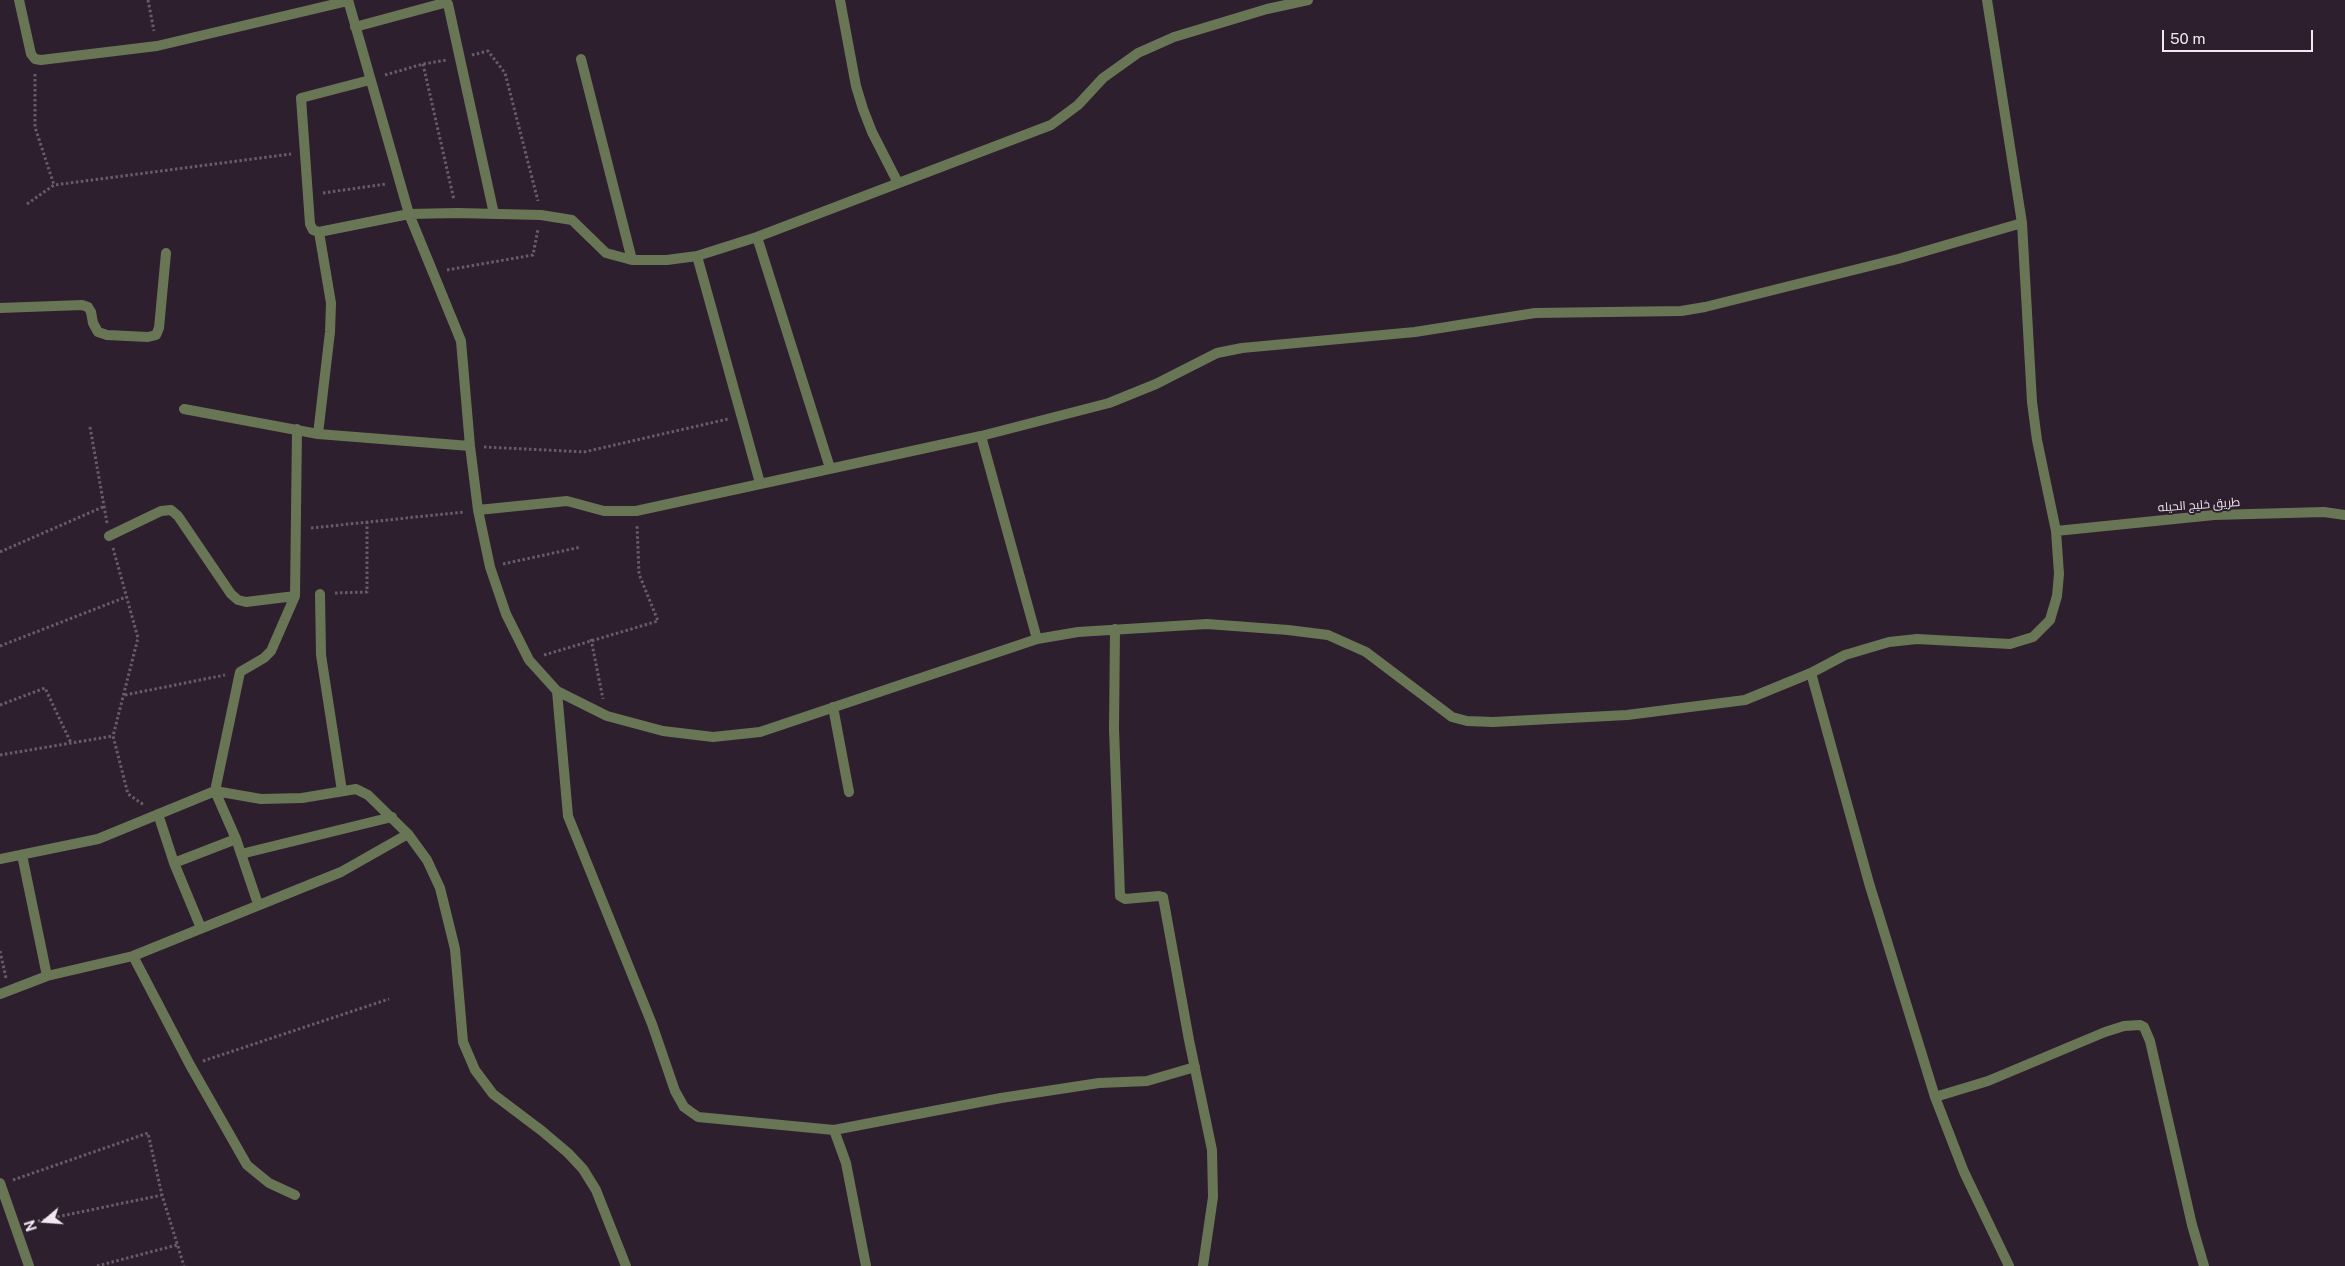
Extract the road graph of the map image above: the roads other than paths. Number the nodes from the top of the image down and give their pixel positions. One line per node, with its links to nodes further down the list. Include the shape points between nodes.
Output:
1 (19, 0): 2 (street, via 31,54 41,60 157,46)
2 (348, 0): 6 (street)
3 (840, 0): 9 (street, via 863,109)
4 (1308, 0): 9 (street, via 1174,37 1138,53 1110,73 1078,105 1051,125)
5 (1986, 0): 12 (street)
6 (355, 27): 8 (street); 11 (street, via 444,3 450,7)
7 (580, 58): 17 (street)
8 (370, 80): 10 (street); 13 (street, via 300,98 310,224)
9 (898, 182): 14 (street)
10 (409, 214): 11 (street); 13 (street); 23 (street, via 460,341)
11 (494, 214): 17 (street, via 541,215 572,220 606,253)
12 (2022, 223): 22 (street, via 1898,259 1705,308 1535,313 1415,332 1242,348 1218,353 1109,403); 28 (street, via 2032,402)
13 (319, 232): 21 (street, via 331,303)
14 (757, 237): 16 (street); 24 (street)
15 (166, 253): 18 (street, via 156,335 106,335 98,332 91,312 82,305)
16 (697, 256): 17 (street); 25 (street)
17 (632, 260)
18 (0, 308)
19 (184, 409): 20 (street)
20 (297, 429): 21 (street); 31 (street)
21 (318, 434): 23 (street)
22 (981, 436): 24 (street); 33 (street)
23 (470, 446): 26 (street)
24 (830, 468): 25 (street)
25 (760, 483): 26 (street, via 636,511 604,511 566,500)
26 (478, 510): 35 (street, via 490,567 506,614 529,660)
27 (2345, 515): 28 (street, طريق خليج الحيله, via 2324,512 2214,515)
28 (2056, 532): 34 (street, via 2057,596 2050,620 2033,636 2010,644 1918,639 1889,642 1845,655)
29 (109, 536): 31 (street, via 161,511 170,510 178,516 238,600 246,602)
30 (320, 594): 38 (street, via 320,655)
31 (295, 596): 37 (street, via 271,651 240,672)
32 (1115, 629): 33 (street); 34 (street, via 1207,624 1328,636 1366,652 1452,717 1467,721 1618,716 1745,700); 53 (street, via 1114,729 1120,896 1125,899 1163,897)
33 (1037, 639): 36 (street)
34 (1811, 673): 54 (street, via 1869,883)
35 (557, 691): 36 (street, via 607,716 663,731 713,737 760,732); 55 (street, via 568,816 684,1107 691,1114 703,1118)
36 (832, 707): 39 (street)
37 (215, 791): 38 (street, via 261,799 302,798); 40 (street); 43 (street)
38 (342, 791): 41 (street, via 356,789 368,795)
39 (849, 792)
40 (158, 814): 45 (street, via 98,839); 47 (street)
41 (392, 817): 42 (street); 44 (street)
42 (408, 834): 48 (street, via 341,872); 59 (street, via 440,888 455,948 463,1042 475,1070 493,1094 568,1152 583,1169 596,1190)
43 (236, 839): 44 (street); 47 (street)
44 (242, 854): 48 (street)
45 (22, 855): 46 (street); 51 (street)
46 (0, 859)
47 (174, 863): 49 (street)
48 (258, 904): 49 (street)
49 (201, 928): 50 (street)
50 (133, 956): 51 (street); 57 (street, via 247,1165 264,1179)
51 (47, 976): 52 (street)
52 (4, 992)
53 (1195, 1067): 55 (street, via 1147,1080 1099,1083 1002,1098); 61 (street, via 1212,1150 1212,1197)
54 (1935, 1097): 62 (street, via 1964,1172); 63 (street, via 1988,1082 2105,1032 2124,1026 2144,1027)
55 (834, 1130): 60 (street, via 846,1164)
56 (0, 1184): 58 (street)
57 (295, 1195)
58 (29, 1266)
59 (626, 1266)
60 (866, 1266)
61 (1203, 1266)
62 (2009, 1266)
63 (2204, 1266)

